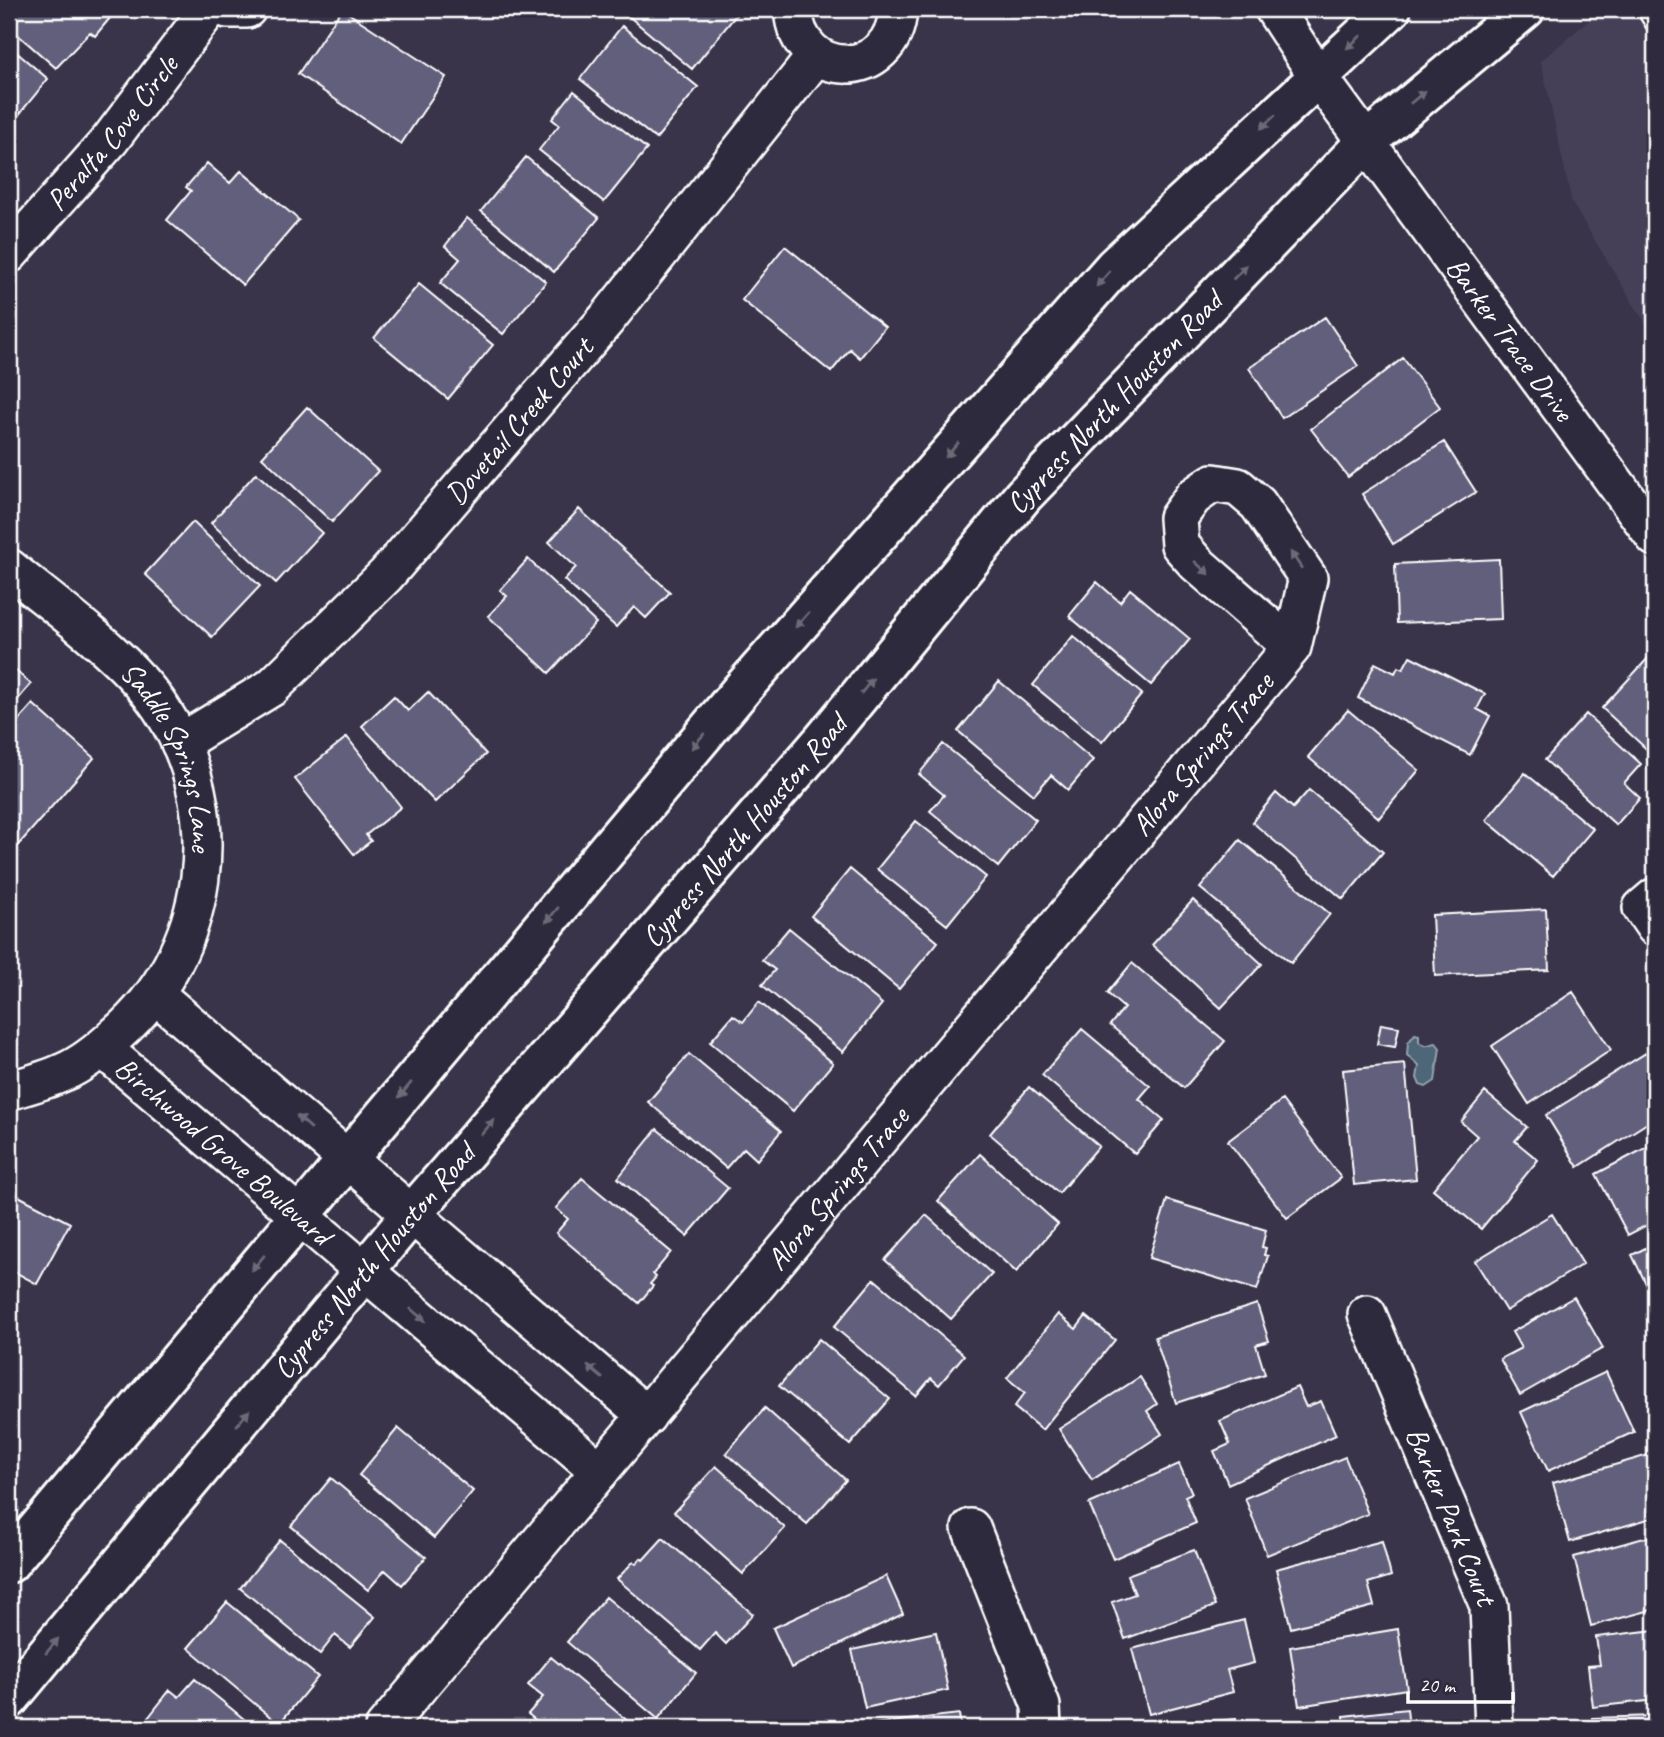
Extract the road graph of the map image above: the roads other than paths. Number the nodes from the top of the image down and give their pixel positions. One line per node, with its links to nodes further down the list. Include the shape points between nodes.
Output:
1 (209, 9): 14 (street, Peralta Cove Circle, via 110,140)
2 (227, 9): 3 (street)
3 (247, 9)
4 (793, 9): 11 (street, via 795,28)
5 (898, 9): 11 (street, via 890,41 864,62 831,63)
6 (1274, 9): 12 (street, Barker Trace Drive)
7 (1391, 9): 12 (main road, one-way to 12)
8 (1525, 9): 13 (main road, Cypress North Houston Road, one-way to 8)
9 (1647, 9): 10 (lane)
10 (1655, 22)
11 (816, 56): 18 (street, Dovetail Creek Court, via 606,320 386,575 272,687)
12 (1317, 75): 13 (street, Barker Trace Drive); 22 (main road, one-way to 22, via 1114,267 741,689)
13 (1366, 142): 15 (street, Barker Trace Drive); 24 (main road, Cypress North Houston Road, one-way to 13, via 824,739 1023,496)
14 (9, 254)
15 (1655, 537)
16 (9, 568): 18 (street, Saddle Springs Lane, via 138,680)
17 (1292, 646): 27 (street, Alora Springs Trace)
18 (180, 743): 19 (street, Saddle Springs Lane, via 196,785 203,836 197,899 182,950)
19 (155, 994): 20 (street, Saddle Springs Lane); 22 (street, one-way to 19)
20 (102, 1048): 21 (street, Saddle Springs Lane, via 65,1072); 23 (street, Birchwood Grove Boulevard)
21 (9, 1091)
22 (347, 1160): 23 (main road); 24 (street)
23 (299, 1215): 25 (street, Birchwood Grove Boulevard); 30 (main road, one-way to 30)
24 (411, 1215): 25 (main road, Cypress North Houston Road); 27 (street, one-way to 24)
25 (366, 1271): 28 (street, Birchwood Grove Boulevard, one-way to 28); 31 (main road, Cypress North Houston Road, one-way to 25)
26 (1367, 1314): 34 (street, Barker Park Court, via 1489,1606)
27 (647, 1416): 28 (street, Alora Springs Trace)
28 (600, 1471): 32 (street, Alora Springs Trace)
29 (971, 1528): 33 (street, via 1041,1706)
30 (9, 1563)
31 (9, 1699)
32 (384, 1728)
33 (1042, 1728)
34 (1494, 1728)

